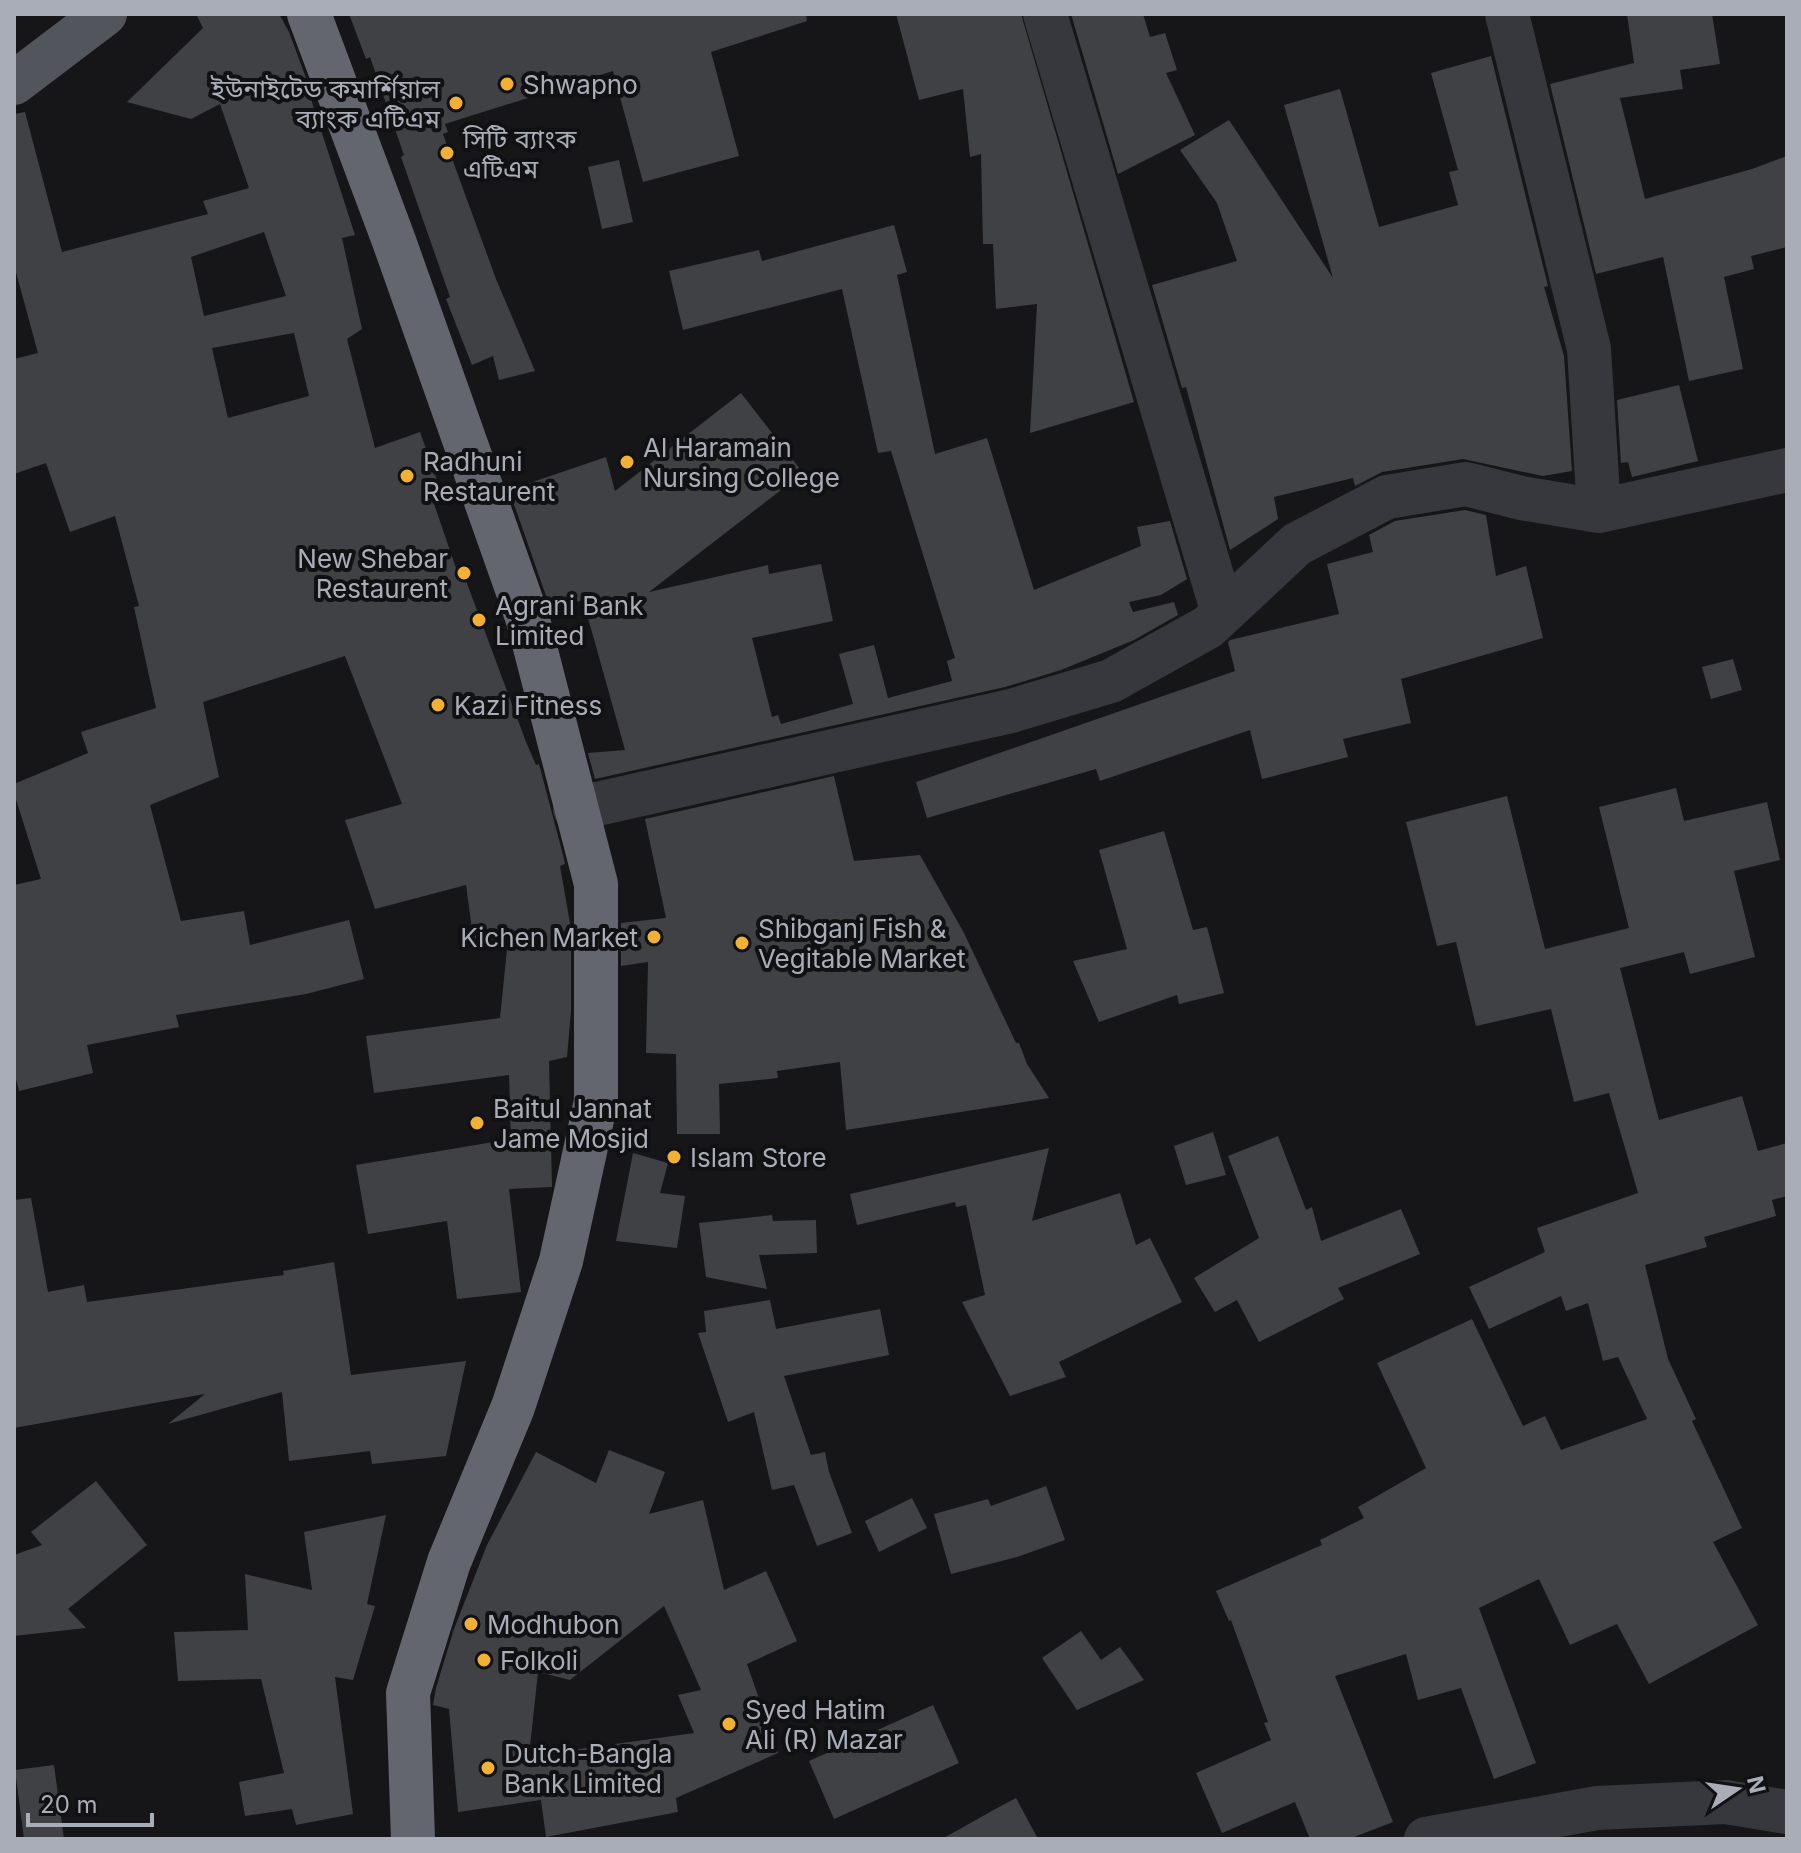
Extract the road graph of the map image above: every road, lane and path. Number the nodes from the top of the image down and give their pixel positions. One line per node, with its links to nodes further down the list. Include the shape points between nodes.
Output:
1 (105, 14): 5 (main road)
2 (309, 14): 9 (highway, via 528,620)
3 (1045, 14): 8 (street)
4 (1507, 14): 7 (street, via 1589,349)
5 (14, 83)
6 (1787, 470): 7 (street)
7 (1599, 511): 8 (street, via 1466,484 1387,497 1297,544)
8 (1223, 613): 9 (street, via 1208,627 1111,681 1011,711)
9 (575, 809): 11 (highway, via 596,884 596,1101 561,1261 513,1407 449,1562 408,1693)
10 (1787, 1812): 12 (street, via 1726,1802 1597,1808)
11 (405, 1838)
12 (1426, 1839)

